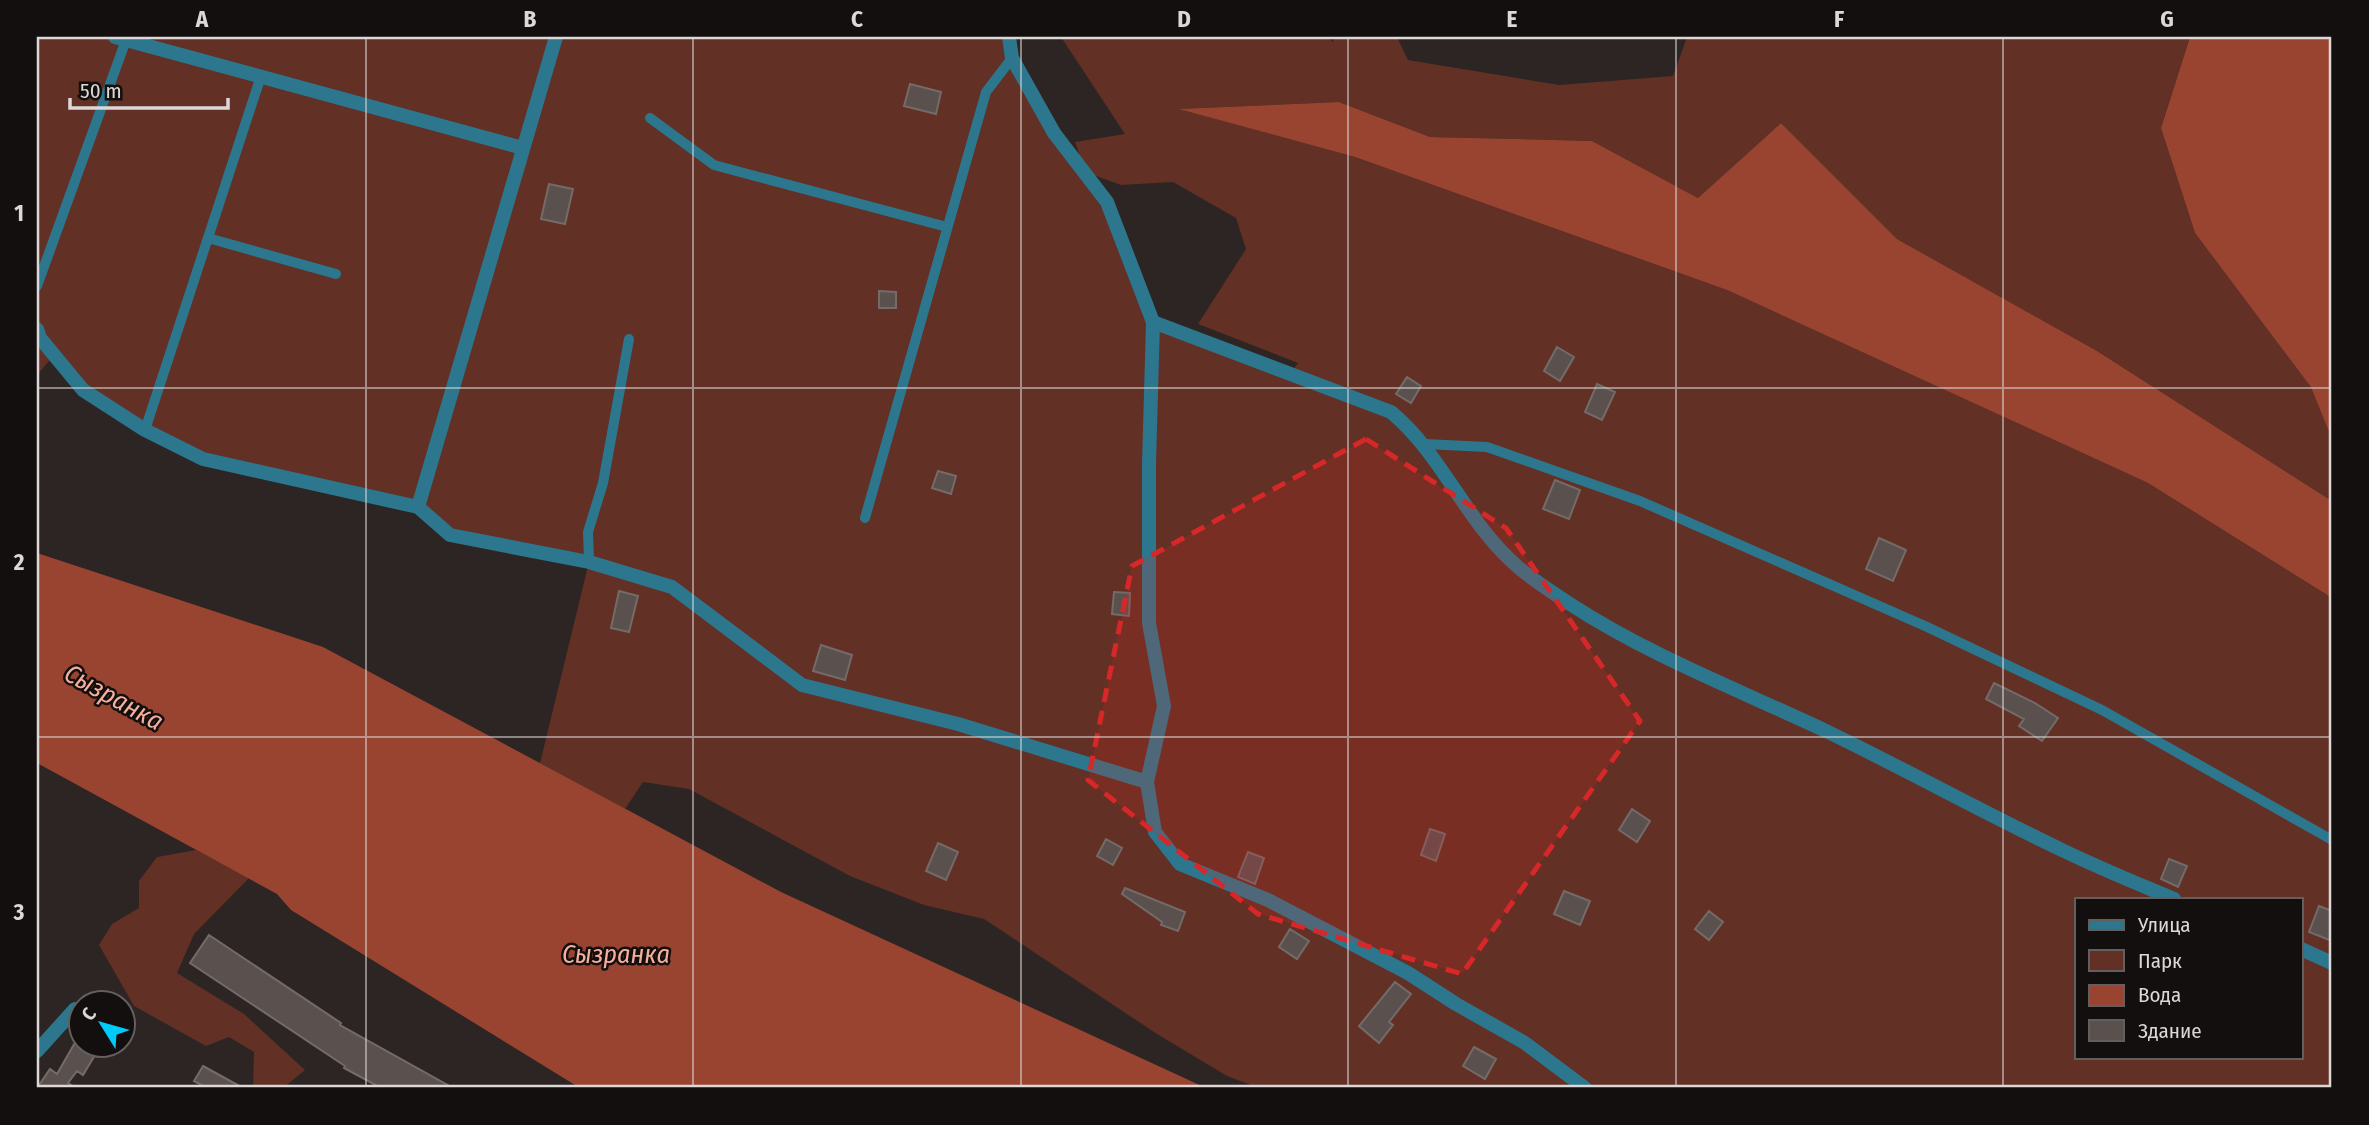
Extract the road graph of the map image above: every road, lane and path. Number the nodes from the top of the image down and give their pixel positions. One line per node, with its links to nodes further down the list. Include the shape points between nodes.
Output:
1 (556, 37): 7 (street)
2 (1009, 37): 4 (street)
3 (121, 38): 5 (street); 11 (lane)
4 (1012, 58): 8 (lane, via 986,92); 12 (street, via 1054,133 1107,202)
5 (261, 76): 7 (street); 9 (lane)
6 (650, 118): 8 (lane, via 715,165)
7 (523, 148): 17 (street)
8 (947, 227): 18 (lane)
9 (208, 238): 10 (lane); 15 (lane)
10 (336, 274)
11 (37, 286)
12 (1153, 322): 16 (street, via 1391,412); 20 (street, via 1149,623 1164,706)
13 (37, 329): 15 (street, via 83,390)
14 (629, 339): 19 (lane, via 603,483 588,532)
15 (145, 430): 17 (street, via 203,459)
16 (1424, 444): 21 (lane, via 1487,447 1665,512 2102,710); 22 (street, via 1465,509 1517,567 1596,621 1708,679 1884,758 2062,850)
17 (418, 508): 19 (street, via 450,535)
18 (865, 519)
19 (589, 562): 20 (street, via 672,587 802,685 958,724)
20 (1147, 782): 27 (street, via 1155,832 1180,864 1268,900 1408,973 1525,1043)
21 (2332, 840)
22 (2172, 898)
23 (2302, 949): 24 (street)
24 (2332, 963)
25 (66, 1020): 26 (street)
26 (37, 1051)
27 (1585, 1088)

